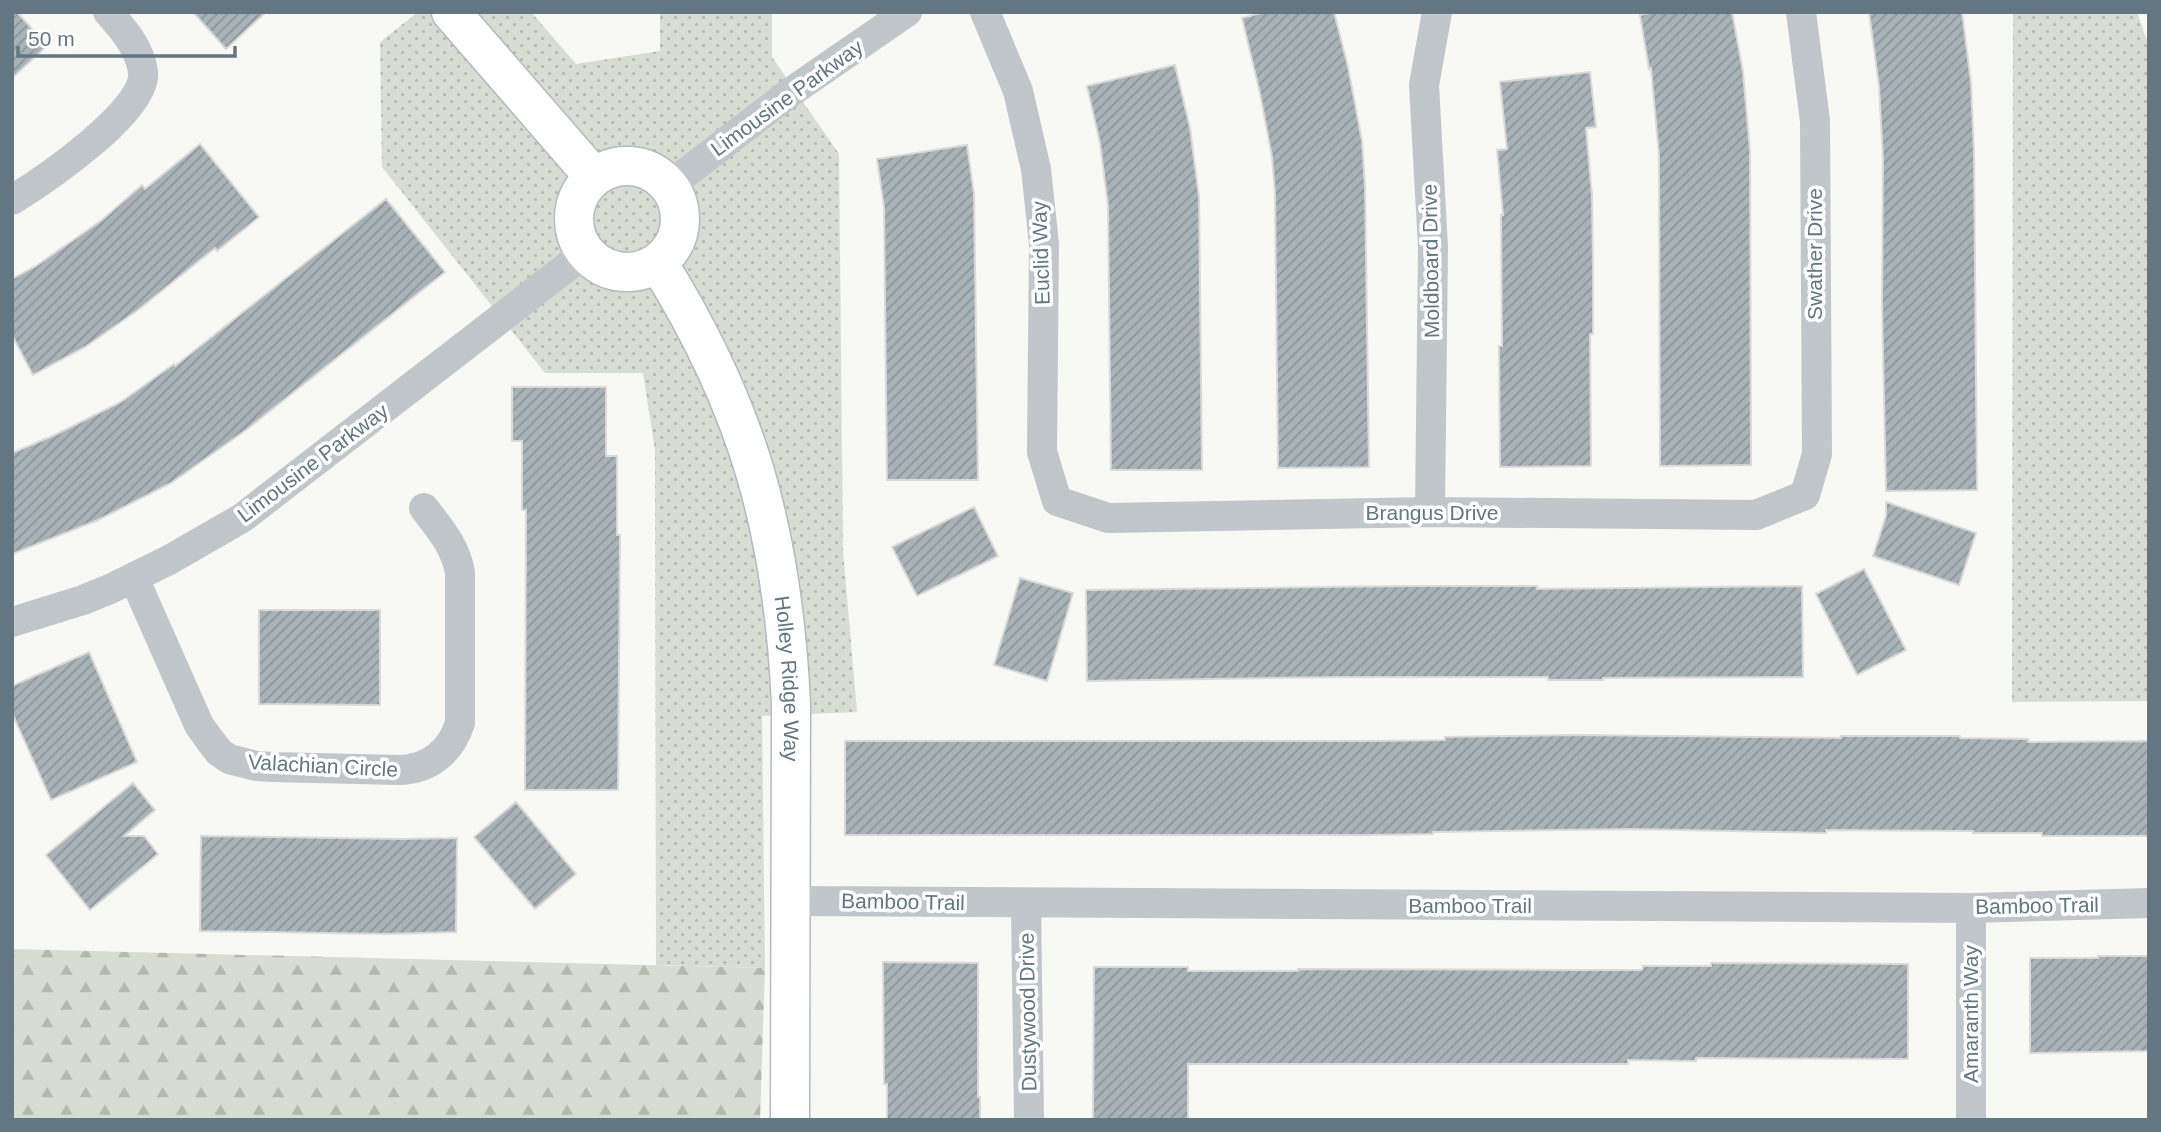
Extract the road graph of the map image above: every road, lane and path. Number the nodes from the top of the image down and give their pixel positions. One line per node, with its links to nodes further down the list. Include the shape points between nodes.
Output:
1 (108, 12): 9 (street, via 132,43 144,74 136,98 110,127)
2 (451, 12): 7 (street)
3 (906, 12): 8 (street, Limousine Parkway, via 791,92)
4 (985, 12): 13 (street, Euclid Way, via 1018,91 1036,169 1044,244 1042,452)
5 (1437, 12): 15 (street, Moldboard Drive, via 1424,85 1433,247)
6 (1801, 12): 12 (street, Swather Drive, via 1815,134 1816,454)
7 (594, 177): 8 (street, via 625,165 642,167); 10 (street, via 584,187 574,213 574,228)
8 (669, 186): 11 (street, via 677,201 678,235)
9 (12, 200)
10 (585, 253): 11 (street, via 607,269 620,272); 16 (street, Limousine Parkway, via 269,498 218,533)
11 (658, 263): 18 (street, Holley Ridge Way, via 730,395 772,533 790,673)
12 (1805, 495): 15 (street, Brangus Drive, via 1756,515)
13 (1057, 501): 15 (street, Brangus Drive, via 1108,519)
14 (424, 508): 16 (street, Valachian Circle, via 447,538 460,573 460,723 442,754 421,767 256,766 229,759 199,724)
15 (1430, 512)
16 (134, 578): 17 (street, Limousine Parkway)
17 (12, 622)
18 (792, 901): 19 (street, Bamboo Trail); 22 (street, Holley Ridge Way)
19 (1026, 904): 21 (street, Bamboo Trail); 23 (street, Dustywood Drive)
20 (2149, 904): 21 (street, Bamboo Trail)
21 (1971, 908): 24 (street, Amaranth Way)
22 (790, 1120)
23 (1030, 1120)
24 (1971, 1120)

